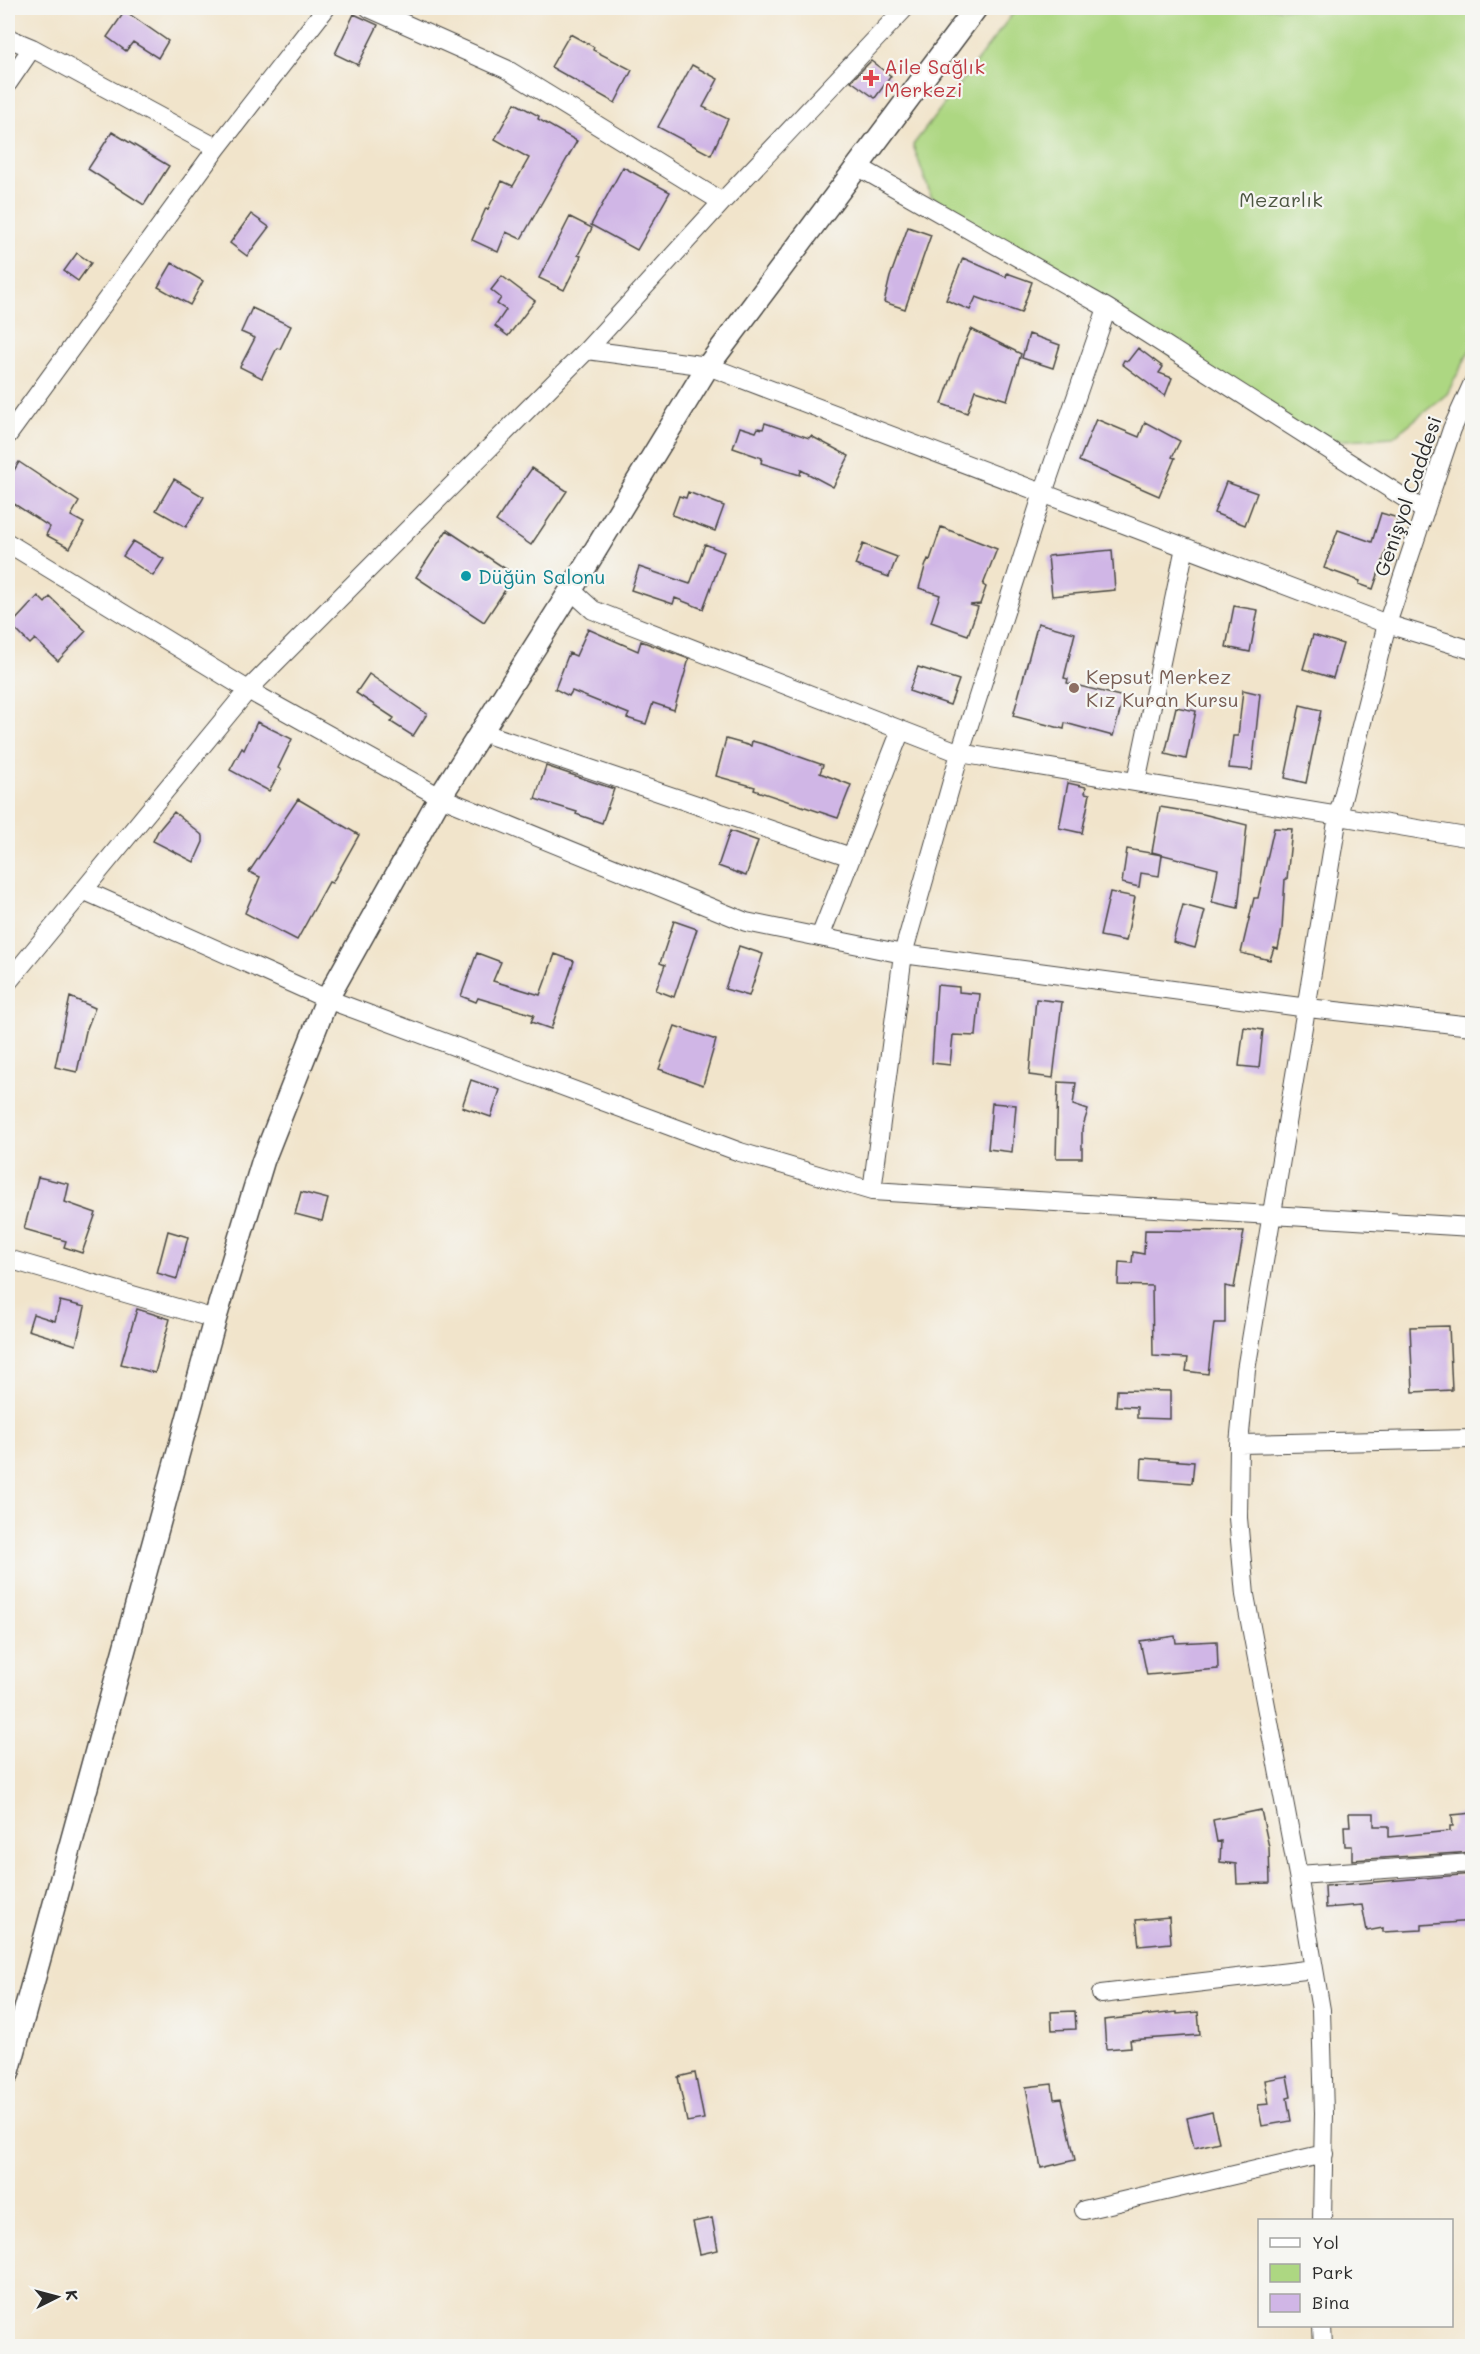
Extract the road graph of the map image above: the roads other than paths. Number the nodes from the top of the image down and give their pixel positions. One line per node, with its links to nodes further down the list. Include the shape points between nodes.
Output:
1 (326, 8): 8 (street)
2 (369, 8): 10 (street, via 506,69)
3 (905, 8): 10 (street)
4 (976, 8): 9 (street)
5 (8, 38): 6 (street)
6 (32, 48): 7 (street); 8 (street)
7 (8, 83)
8 (217, 148): 15 (street)
9 (857, 166): 11 (street); 13 (street)
10 (722, 202): 12 (street)
11 (1107, 308): 16 (street); 17 (street)
12 (587, 350): 13 (street); 23 (street)
13 (708, 366): 16 (street); 20 (street)
14 (1473, 385): 17 (street, Genişyol Caddesi, via 1452,429)
15 (8, 435)
16 (1043, 493): 19 (street); 26 (street)
17 (1425, 511): 21 (street, Genişyol Caddesi)
18 (8, 543): 23 (street)
19 (1185, 547): 21 (street); 27 (street)
20 (571, 590): 24 (street, via 593,610); 25 (street)
21 (1387, 624): 22 (street); 29 (street, Genişyol Caddesi)
22 (1473, 650)
23 (248, 690): 28 (street); 32 (street)
24 (901, 730): 26 (street); 31 (street)
25 (481, 732): 28 (street); 31 (street)
26 (960, 753): 27 (street); 34 (street)
27 (1136, 782): 29 (street)
28 (440, 797): 33 (street, via 746,921); 36 (street)
29 (1338, 816): 30 (street); 37 (street, Genişyol Caddesi)
30 (1473, 838)
31 (851, 857): 33 (street)
32 (83, 890): 35 (street); 36 (street)
33 (820, 937): 34 (street)
34 (903, 954): 37 (street); 39 (street)
35 (8, 982)
36 (327, 999): 39 (street, via 740,1152); 43 (street, via 263,1161)
37 (1308, 1008): 38 (street); 40 (street, Genişyol Caddesi)
38 (1473, 1026)
39 (872, 1191): 40 (street)
40 (1272, 1214): 41 (street); 45 (street, Genişyol Caddesi, via 1246,1370)
41 (1473, 1227)
42 (8, 1259): 43 (street)
43 (215, 1319): 50 (street)
44 (1473, 1439): 45 (street)
45 (1239, 1444): 47 (street, Genişyol Caddesi, via 1238,1518 1245,1595)
46 (1473, 1863): 47 (street)
47 (1298, 1875): 48 (street, Genişyol Caddesi)
48 (1314, 1969): 49 (street); 51 (street, Genişyol Caddesi, via 1321,2010)
49 (1101, 1994)
50 (8, 2073)
51 (1324, 2154): 52 (street); 53 (street, Genişyol Caddesi)
52 (1084, 2210)
53 (1322, 2219)
54 (1322, 2327): 55 (street)
55 (1323, 2346)

